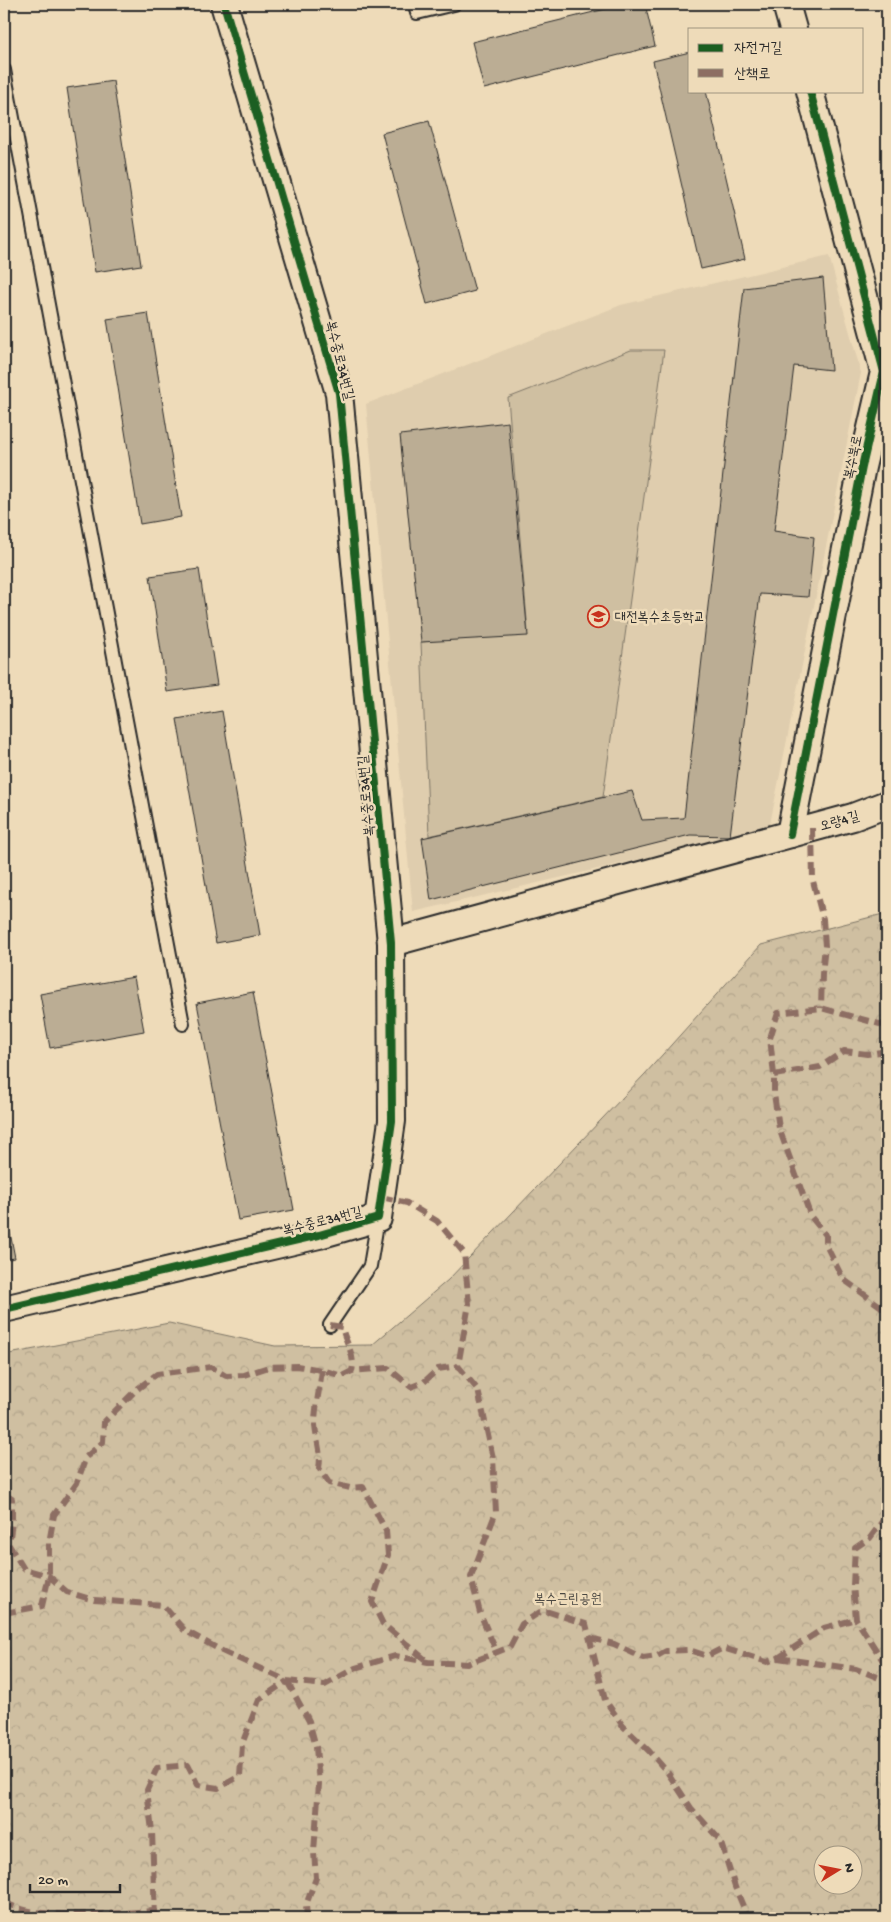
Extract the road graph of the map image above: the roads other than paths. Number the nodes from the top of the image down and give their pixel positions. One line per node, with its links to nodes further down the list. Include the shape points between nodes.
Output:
1 (224, 4): 9 (street, 복수중로34번길, via 339,393)
2 (415, 4): 3 (lane, via 417,13)
3 (454, 4)
4 (4, 70): 10 (lane)
5 (810, 92): 6 (street, 복수북로)
6 (886, 371): 8 (street, 복수북로, via 862,467)
7 (887, 804): 8 (street, 오량4길)
8 (790, 834): 9 (street)
9 (392, 943): 11 (street, 복수중로34번길, via 392,1121)
10 (183, 1024)
11 (378, 1218): 12 (street, 복수중로34번길); 13 (lane, via 370,1266)
12 (4, 1309)
13 (330, 1325)

